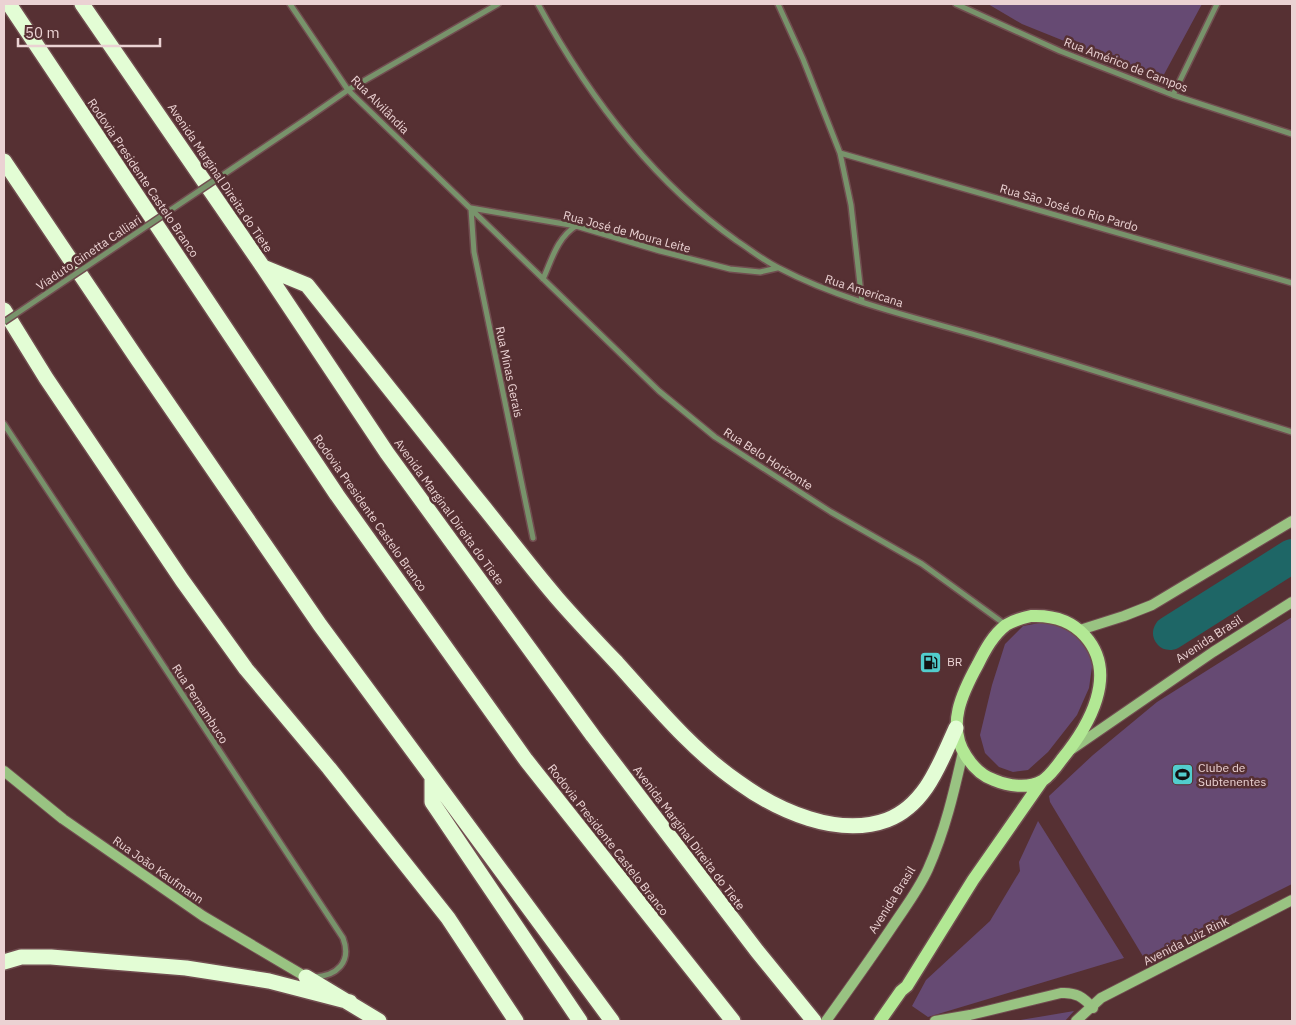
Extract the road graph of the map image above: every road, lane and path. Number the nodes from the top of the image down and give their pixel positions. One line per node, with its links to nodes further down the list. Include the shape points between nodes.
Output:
1 (9, 4): 45 (highway, Rodovia Presidente Castelo Branco, via 337,495 526,760)
2 (82, 4): 16 (highway, Avenida Marginal Direita do Tiete)
3 (290, 4): 9 (street, Rua Alvilândia)
4 (498, 4): 9 (street, Viaduto Ginetta Calliari)
5 (538, 4): 17 (street, Rua Americana, via 598,101 630,143 690,204)
6 (778, 4): 12 (street)
7 (956, 4): 10 (street, Rua Américo de Campos, via 1060,51)
8 (1217, 4): 10 (street)
9 (348, 90): 14 (street, Rua Alvilândia); 22 (street, Viaduto Ginetta Calliari, bridge)
10 (1173, 95): 11 (street, Rua Américo de Campos)
11 (1292, 134)
12 (840, 153): 19 (street, Rua São José do Rio Pardo); 20 (street, via 851,205)
13 (4, 161): 34 (highway, via 320,625)
14 (471, 208): 15 (street, Rua José de Moura Leite); 18 (street, Rua Belo Horizonte); 26 (street, Rua Minas Gerais, via 474,252)
15 (576, 226): 17 (street, Rua José de Moura Leite, via 730,269 760,272); 18 (street, via 562,238)
16 (263, 266): 30 (highway, via 307,285 558,599 699,750 764,800 821,822 851,826 889,819 917,800 937,769); 46 (highway, Avenida Marginal Direita do Tiete, via 398,469 593,736)
17 (777, 268): 20 (street, Rua Americana)
18 (543, 279): 28 (street, Rua Belo Horizonte, via 659,391 715,437 831,512 922,564)
19 (1292, 283)
20 (862, 302): 24 (street, Rua Americana, via 1099,371)
21 (4, 310): 42 (highway, via 182,580 246,669 448,918)
22 (4, 322)
23 (4, 424): 38 (street, Rua Pernambuco, via 343,938 345,959 338,969 326,975)
24 (1292, 432)
25 (1292, 521): 29 (main road, via 1152,605)
26 (533, 538)
27 (1292, 602): 32 (main road, Avenida Brasil)
28 (1006, 625): 29 (main road, Avenida Brasil, via 1018,619 1044,616 1063,620); 30 (main road, Avenida Brasil, via 993,638 973,673 960,702)
29 (1080, 630): 32 (main road, Avenida Brasil, via 1096,654 1100,682 1093,709)
30 (956, 728): 31 (main road, Avenida Brasil)
31 (963, 752): 35 (main road, Avenida Brasil, via 980,772 1003,784); 47 (main road, Avenida Brasil, via 942,836 928,870)
32 (1068, 752): 35 (main road, Avenida Brasil)
33 (4, 771): 38 (main road, Rua João Kaufmann, via 63,819 203,916)
34 (432, 777): 43 (highway, via 432,802); 44 (highway)
35 (1042, 781): 48 (main road, Avenida Brasil, via 973,880 907,986)
36 (1292, 900): 40 (main road, Avenida Luiz Rink, via 1101,998)
37 (4, 962): 39 (highway, via 21,957 51,957 186,968 269,981)
38 (306, 977): 39 (highway)
39 (350, 1002): 41 (highway)
40 (1093, 1008): 49 (main road, via 1085,998 1073,992 1061,992); 50 (main road, Avenida Luiz Rink)
41 (378, 1020)
42 (516, 1021)
43 (580, 1021)
44 (612, 1021)
45 (733, 1021)
46 (814, 1021)
47 (826, 1021)
48 (880, 1021)
49 (934, 1021)
50 (1076, 1021)

